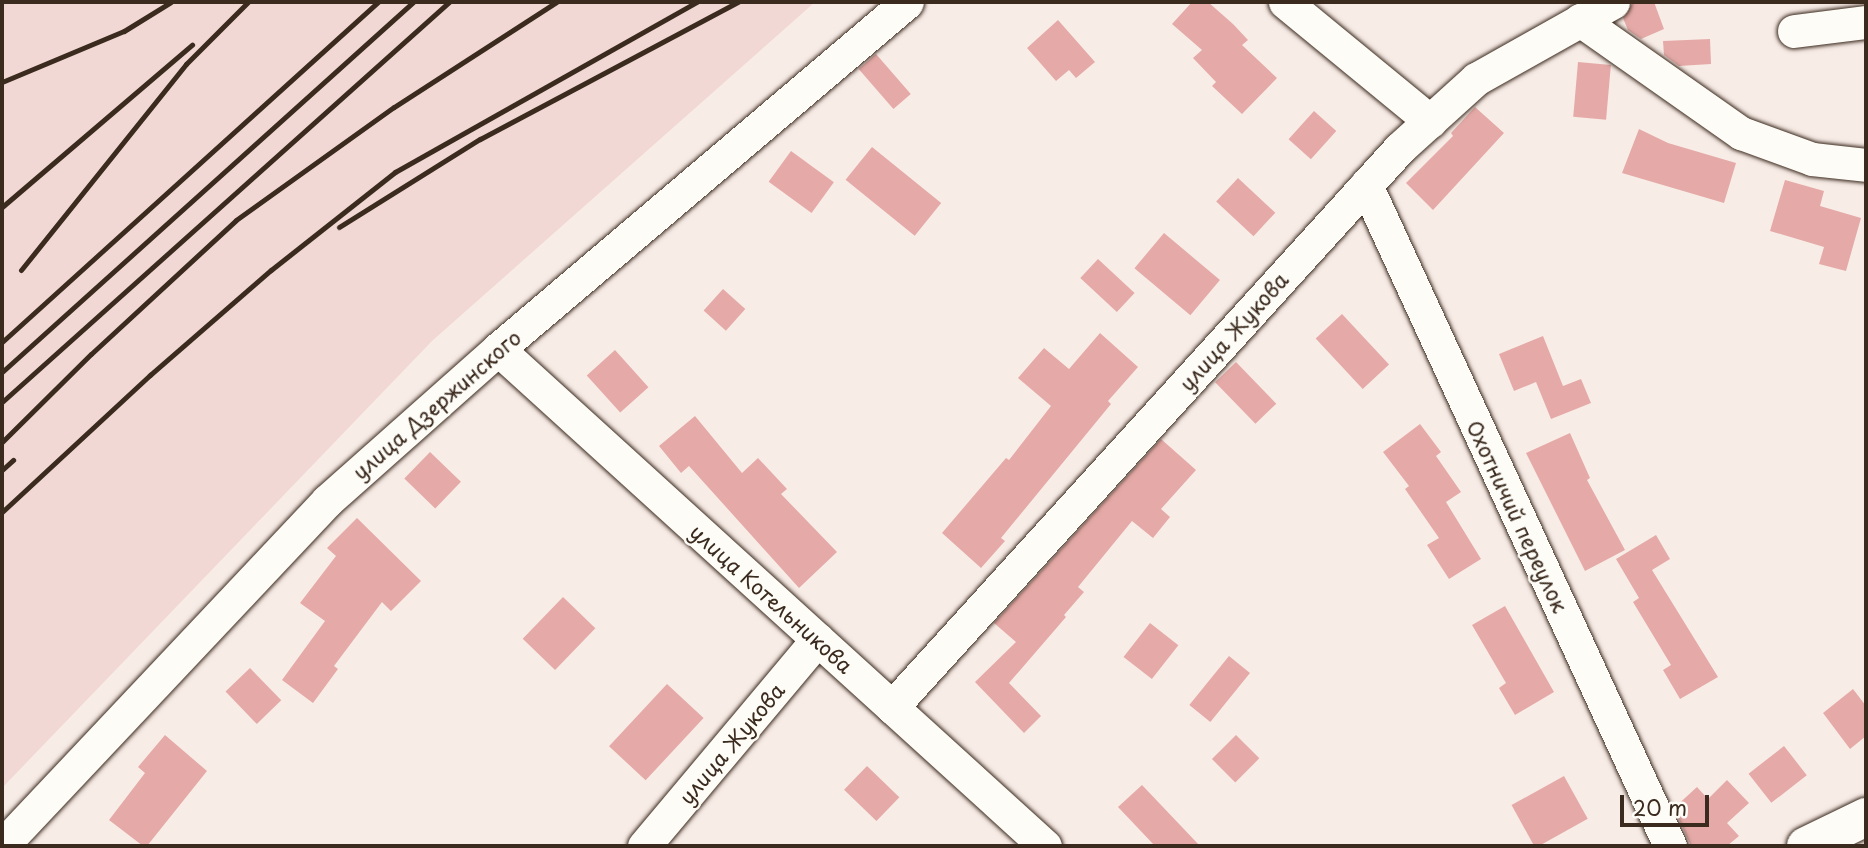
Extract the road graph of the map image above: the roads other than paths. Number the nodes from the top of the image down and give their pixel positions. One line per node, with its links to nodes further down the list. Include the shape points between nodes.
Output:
1 (907, 2): 10 (street, улица Дзержинского)
2 (1285, 2): 7 (street)
3 (1613, 2): 4 (street, улица Жукова)
4 (1580, 20): 7 (street, улица Жукова, via 1476,79); 8 (street, via 1741,133 1812,159)
5 (1866, 22): 6 (street)
6 (1794, 31)
7 (1430, 121): 9 (street, улица Жукова)
8 (1866, 165)
9 (1366, 185): 12 (street, улица Жукова); 17 (street, Охотничий переулок)
10 (498, 349): 11 (street, улица Котельникова); 14 (street, улица Дзержинского, via 327,500)
11 (818, 639): 12 (street, улица Котельникова); 15 (street, улица Жукова)
12 (892, 707): 16 (street, улица Котельникова)
13 (1866, 817): 18 (street)
14 (2, 846)
15 (644, 846)
16 (1045, 846)
17 (1670, 846)
18 (1806, 846)

